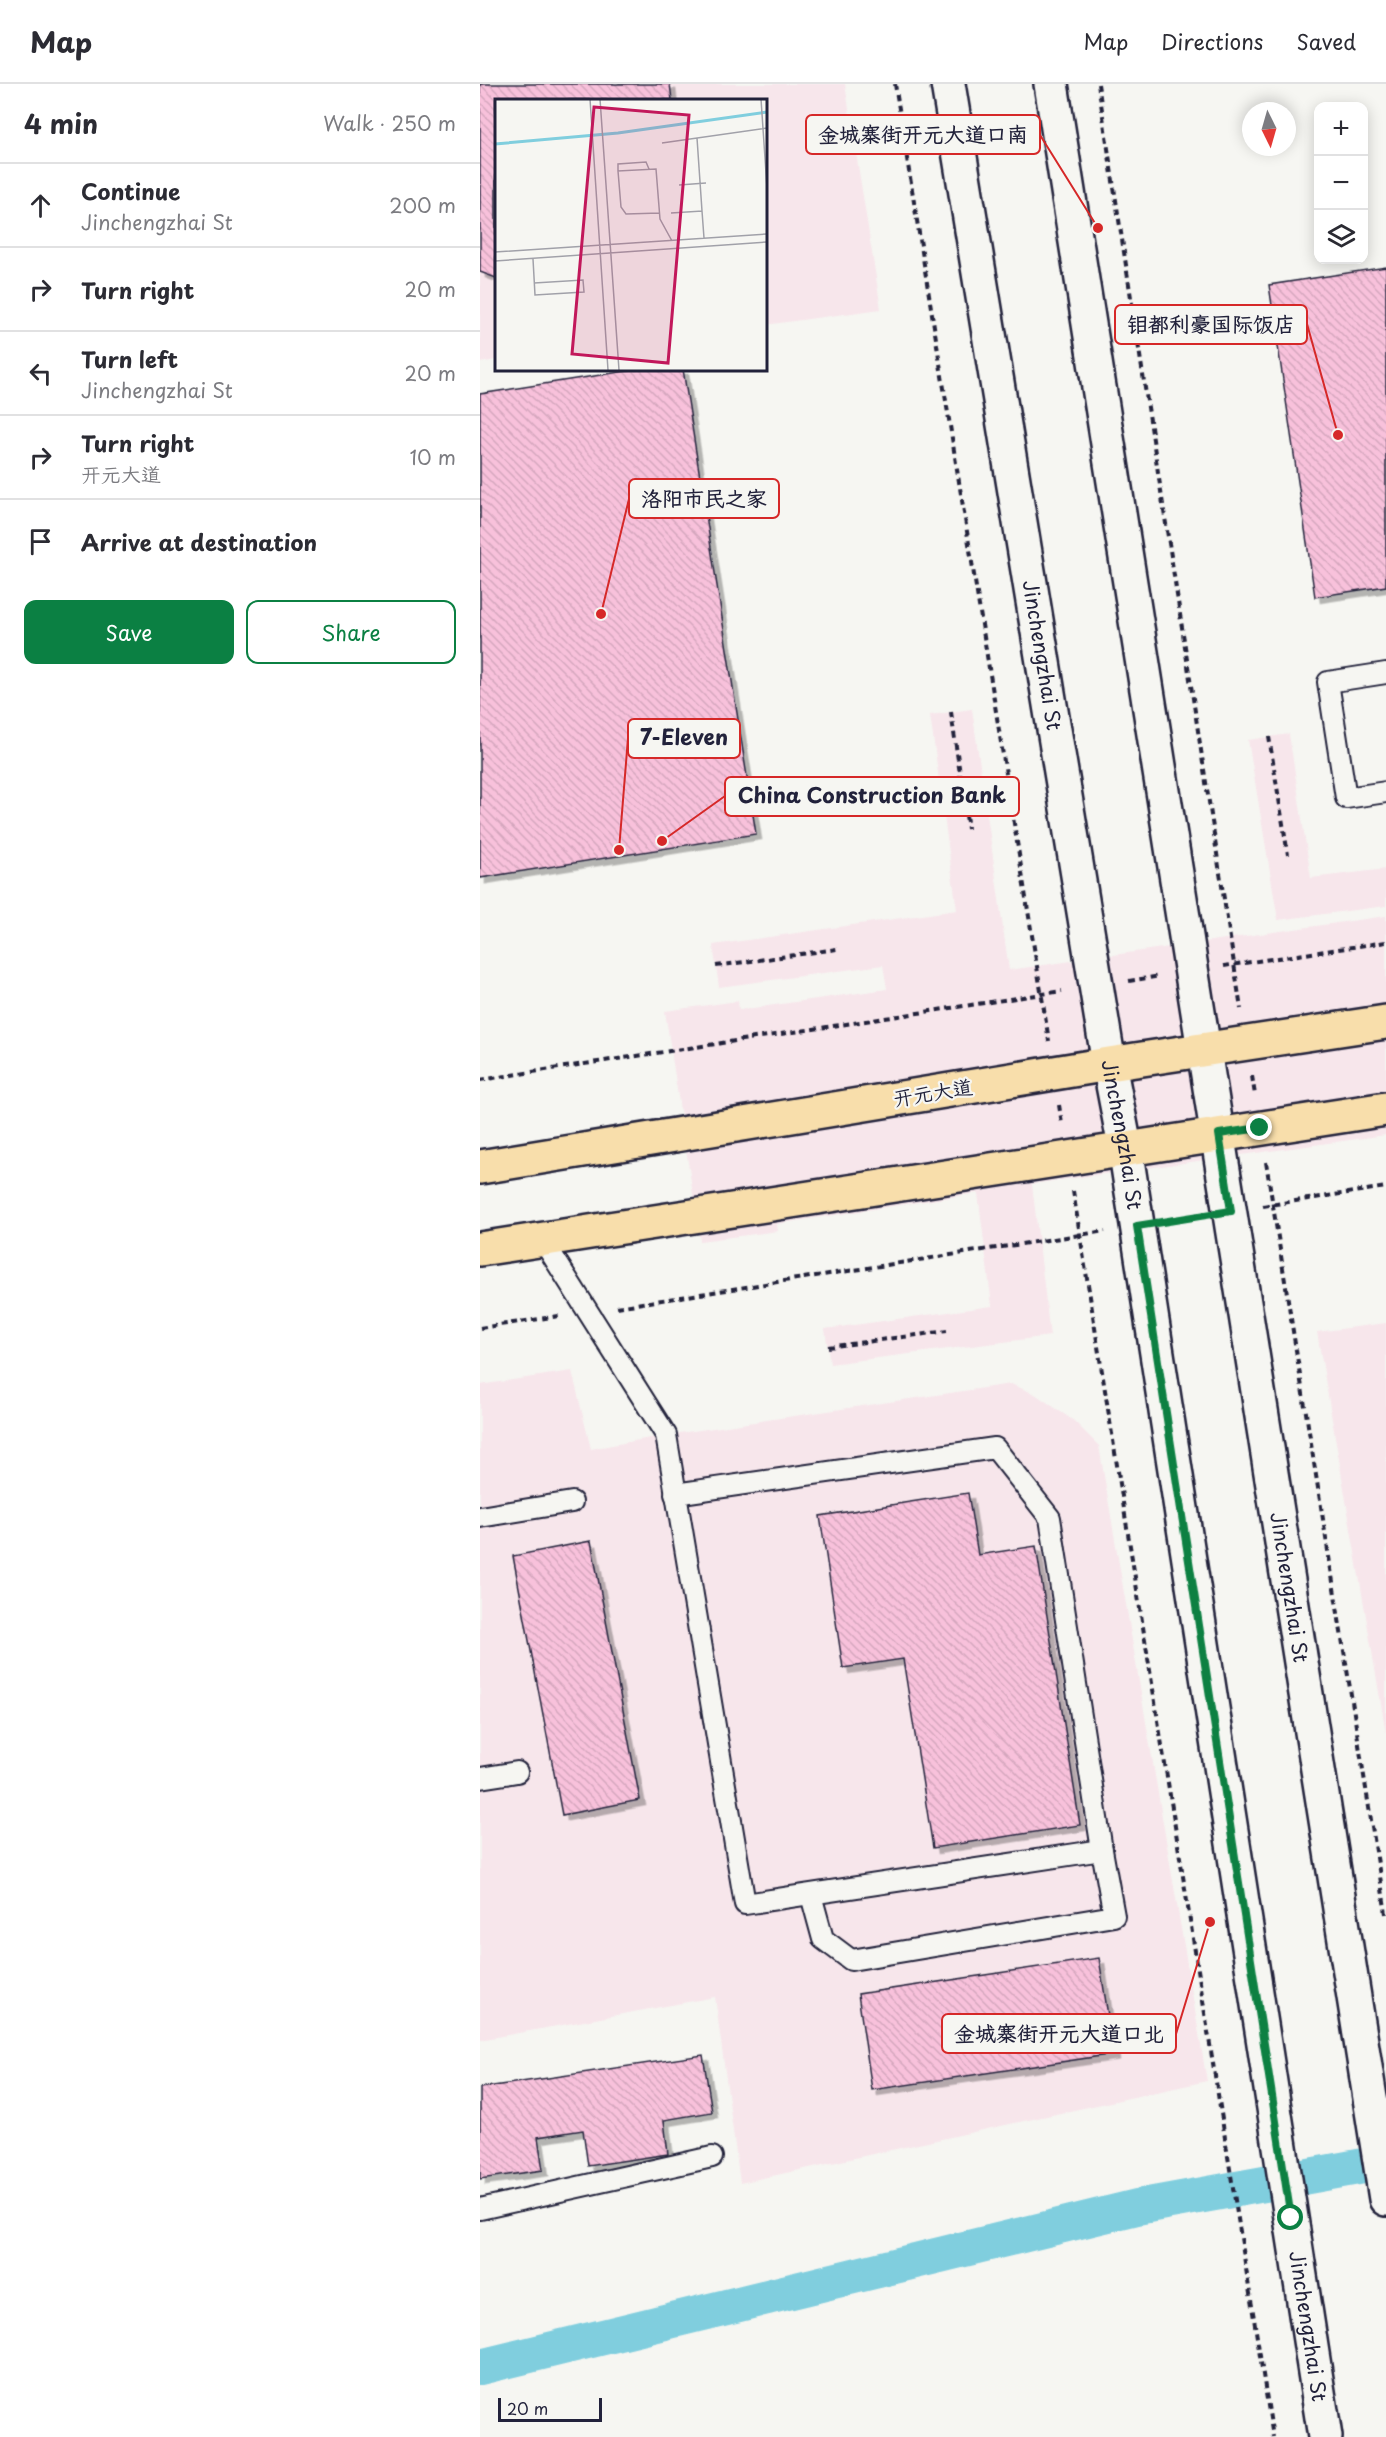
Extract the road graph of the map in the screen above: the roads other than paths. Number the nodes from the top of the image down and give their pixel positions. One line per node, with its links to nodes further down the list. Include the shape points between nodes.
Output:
1 (948, 84): 7 (main road, Jinchengzhai St)
2 (1051, 84): 6 (main road, Jinchengzhai St)
3 (1386, 673): 4 (lane, via 1328,682 1346,798)
4 (1386, 792)
5 (1386, 1022): 6 (main road, 开元大道)
6 (1205, 1049): 7 (main road, 开元大道); 9 (main road, Jinchengzhai St)
7 (1109, 1064): 10 (main road, Jinchengzhai St); 11 (main road, 开元大道)
8 (1386, 1109): 9 (main road)
9 (1219, 1134): 10 (main road); 22 (main road, Jinchengzhai St)
10 (1125, 1148): 12 (main road); 24 (main road, Jinchengzhai St)
11 (480, 1167)
12 (542, 1239): 13 (main road); 14 (lane, via 666,1435)
13 (480, 1249)
14 (675, 1494): 19 (lane, via 995,1448 1050,1518); 20 (lane, via 745,1905)
15 (572, 1502): 16 (lane)
16 (480, 1517)
17 (517, 1772): 18 (lane)
18 (480, 1778)
19 (1102, 1850): 20 (lane); 20 (lane, via 1114,1916 851,1960 823,1940)
20 (811, 1895)
21 (712, 2157): 23 (lane)
22 (1386, 2199)
23 (480, 2209)
24 (1324, 2437)

